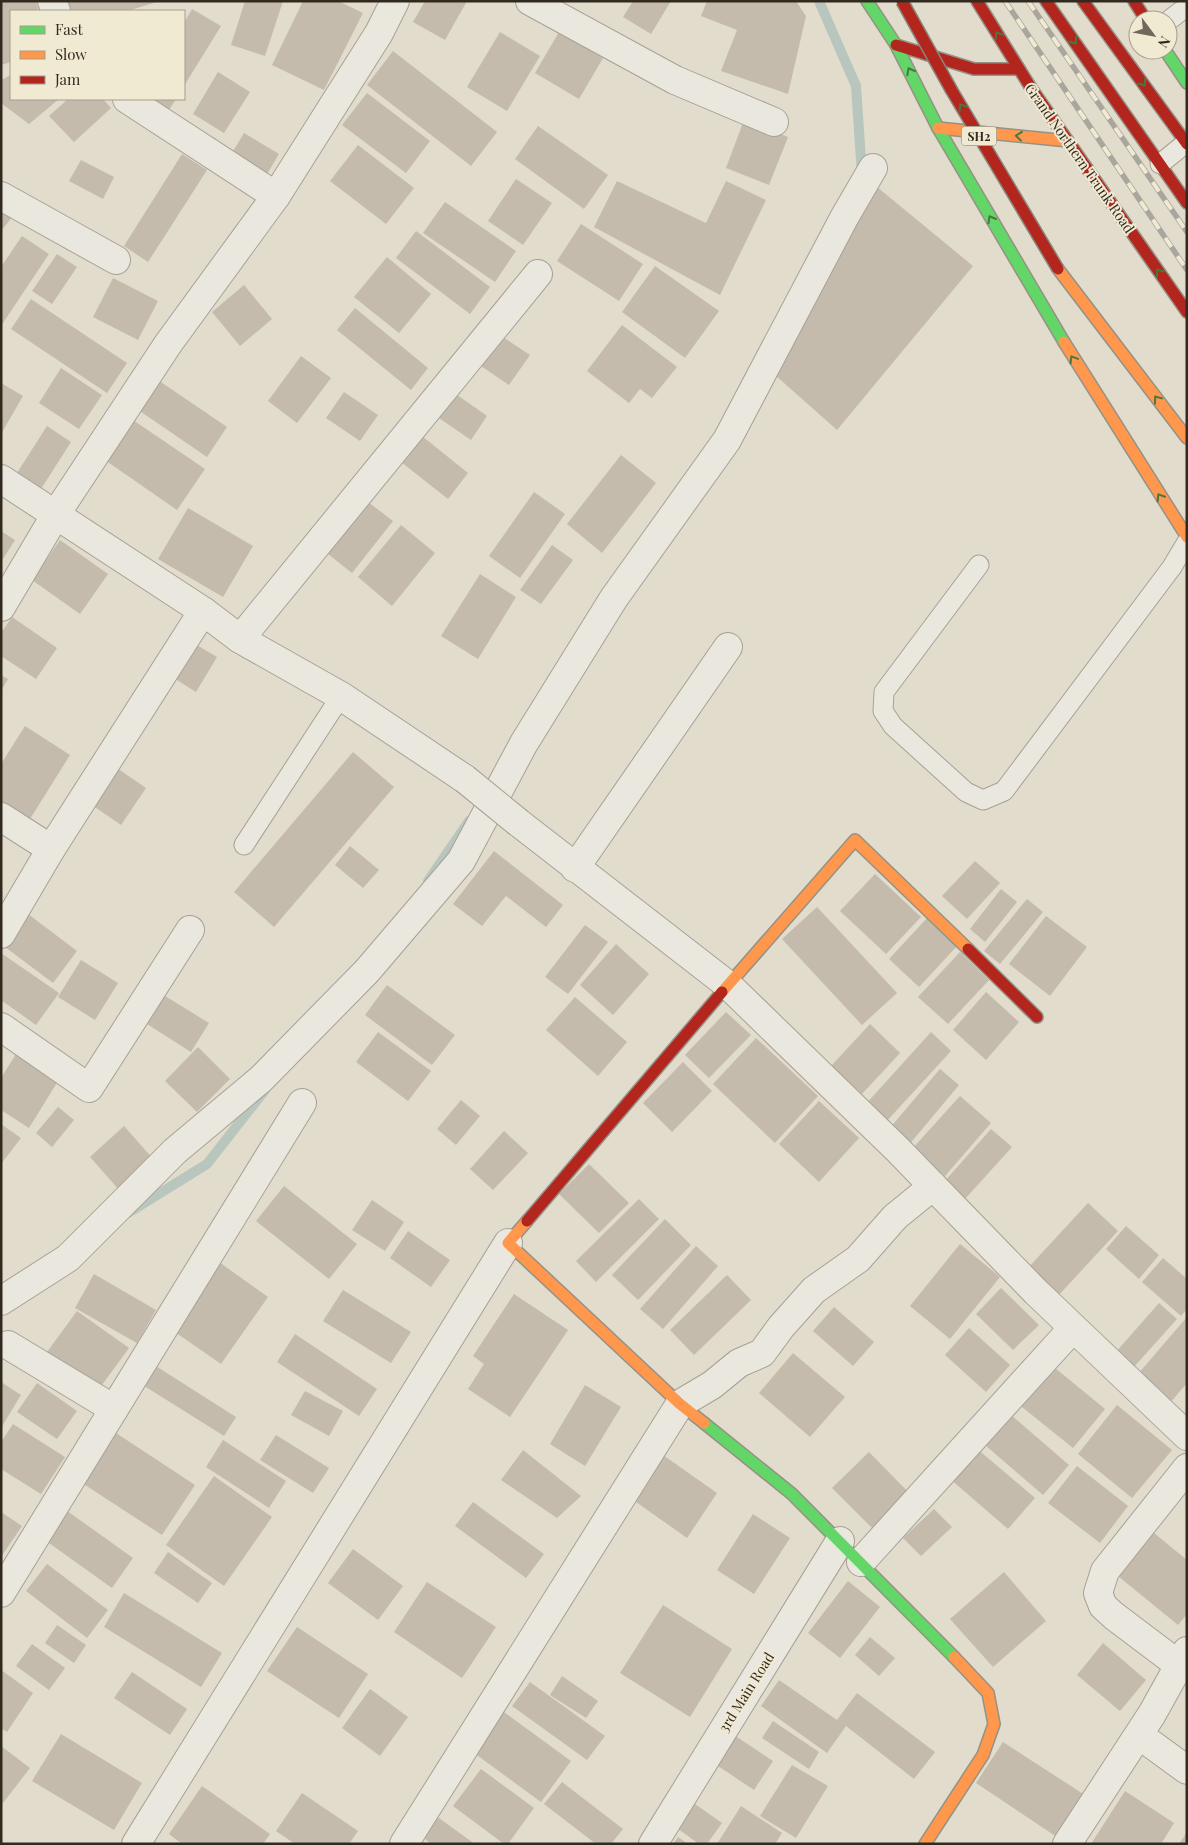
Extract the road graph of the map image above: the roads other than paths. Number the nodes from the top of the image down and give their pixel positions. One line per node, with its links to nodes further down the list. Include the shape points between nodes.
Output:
1 (395, 1): 20 (street, via 379,33)
2 (530, 1): 13 (street, via 674,80)
3 (867, 1): 8 (street)
4 (902, 1): 25 (street, SH2, one-way to 4, bridge, via 1058,270)
5 (977, 1): 10 (street, Grand Northern Trunk Road, one-way to 5)
6 (1046, 1): 17 (street, one-way to 17)
7 (1082, 1): 16 (street, one-way to 16)
8 (896, 45): 10 (street, via 974,69); 14 (street, one-way to 8)
9 (1172, 60): 11 (street)
10 (1019, 69): 15 (street, Grand Northern Trunk Road)
11 (1187, 83)
12 (129, 100): 20 (street)
13 (774, 122)
14 (938, 128): 15 (street, one-way to 14); 28 (street, one-way to 14, via 1077,364)
15 (1068, 141): 24 (street, Grand Northern Trunk Road, one-way to 15)
16 (1186, 143): 17 (lane)
17 (1160, 164): 21 (street)
18 (873, 168): 48 (street, via 727,440 614,598 524,743 461,861 367,971 261,1079 175,1151 68,1258)
19 (1, 196): 22 (street)
20 (276, 196): 27 (street, via 168,344)
21 (1187, 203)
22 (116, 260)
23 (538, 274): 33 (street)
24 (1187, 312)
25 (1187, 438)
26 (1, 479): 27 (street)
27 (56, 514): 31 (street); 32 (street)
28 (1187, 537)
29 (1187, 542): 30 (lane, via 1172,567 1004,791 983,800 966,792 893,726 883,710 884,692)
30 (979, 565)
31 (1, 607)
32 (202, 611): 33 (street); 38 (street)
33 (240, 639): 35 (street)
34 (728, 647): 39 (street)
35 (341, 696): 37 (lane); 39 (street, bridge, via 465,779)
36 (1, 817): 38 (street)
37 (244, 844)
38 (52, 849): 41 (street)
39 (575, 868): 42 (street)
40 (190, 930): 44 (street, via 90,1088)
41 (1, 934)
42 (728, 985): 43 (street, via 856,840); 46 (street); 47 (street)
43 (1037, 1016)
44 (1, 1027)
45 (302, 1104): 52 (street)
46 (933, 1186): 49 (street); 51 (street, via 895,1217 858,1259 814,1290 762,1353 739,1363 712,1385)
47 (508, 1243): 51 (street); 61 (street)
48 (1, 1301)
49 (1073, 1328): 53 (street); 56 (street)
50 (8, 1345): 52 (street)
51 (680, 1404): 55 (street, via 792,1494); 62 (street)
52 (114, 1409): 57 (street)
53 (1187, 1436)
54 (1187, 1468): 58 (street, via 1105,1571 1098,1593 1108,1611)
55 (840, 1541): 56 (street); 63 (street, 3rd Main Road)
56 (862, 1562): 64 (street, via 988,1693 994,1724 983,1755)
57 (1, 1593)
58 (1183, 1658): 59 (street)
59 (1139, 1735): 60 (street); 65 (street)
60 (1187, 1770)
61 (136, 1844)
62 (404, 1844)
63 (653, 1844)
64 (924, 1844)
65 (1067, 1844)

